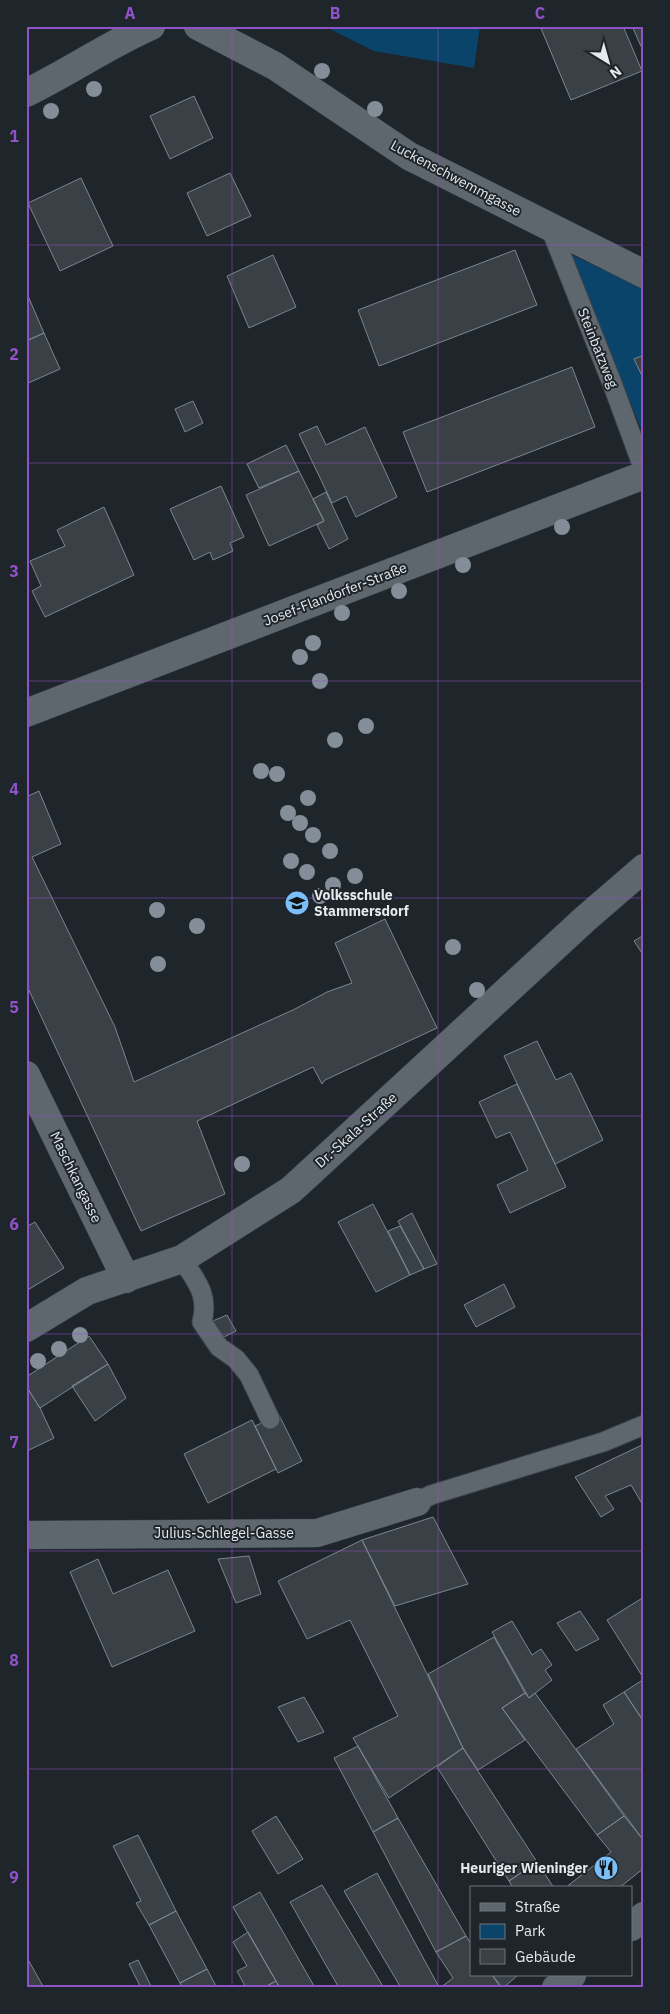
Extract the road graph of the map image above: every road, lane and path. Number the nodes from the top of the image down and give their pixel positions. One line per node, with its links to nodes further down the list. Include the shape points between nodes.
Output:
1 (151, 26): 3 (street)
2 (198, 26): 4 (street, Luckenschwemmgasse, via 275,66 409,156)
3 (26, 93)
4 (550, 227): 5 (street, Luckenschwemmgasse); 6 (lane, Steinbatzweg)
5 (644, 274)
6 (644, 470)
7 (644, 475): 8 (street, Josef-Flandorfer-Straße)
8 (26, 713)
9 (644, 868): 11 (street, Dr.-Skala-Straße, via 584,919 291,1190)
10 (26, 1074): 12 (street, Maschkangasse)
11 (182, 1259): 12 (street, Dr.-Skala-Straße); 14 (lane, via 202,1292 206,1307 202,1322 219,1347 236,1359 248,1375)
12 (126, 1279): 13 (street, Dr.-Skala-Straße, via 87,1291)
13 (26, 1328)
14 (270, 1419)
15 (644, 1425): 16 (lane, via 603,1442)
16 (417, 1502): 17 (street, Julius-Schlegel-Gasse, via 317,1534)
17 (26, 1535)
18 (644, 1916): 19 (street)
19 (632, 1926)
20 (571, 1976): 21 (street)
21 (556, 1988)

